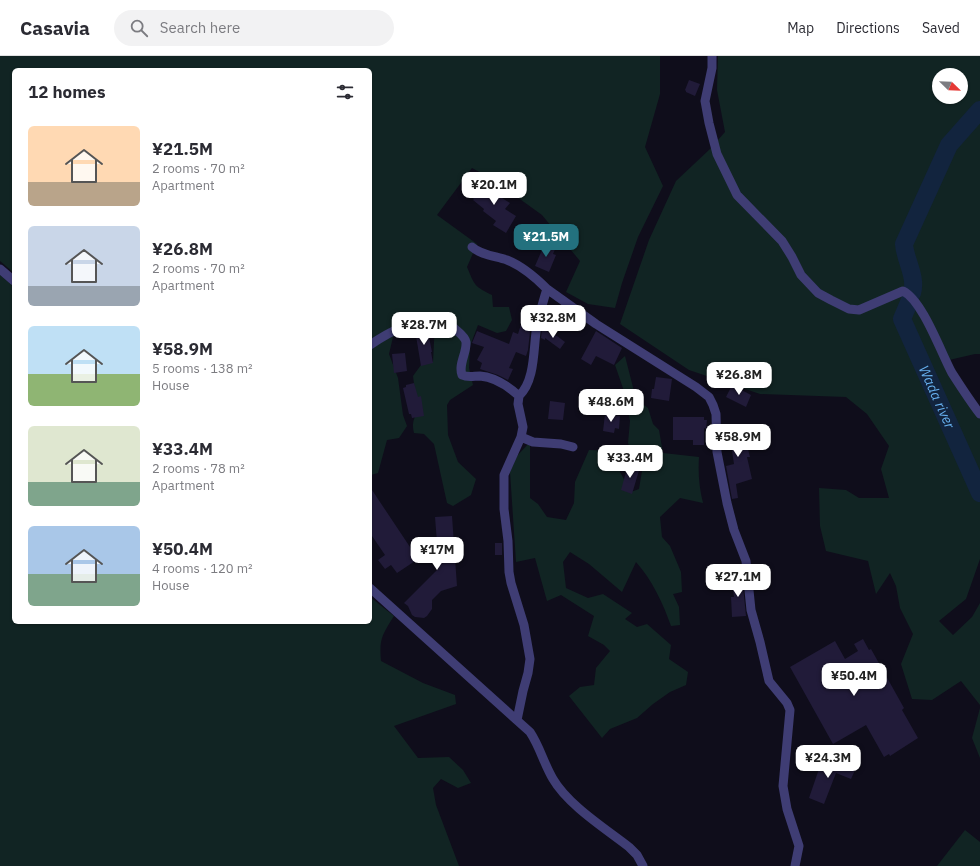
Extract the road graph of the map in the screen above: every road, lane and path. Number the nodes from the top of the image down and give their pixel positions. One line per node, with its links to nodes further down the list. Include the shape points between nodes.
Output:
1 (712, 56): 8 (street, via 705,101 716,154 737,195 782,241 801,275 818,293 849,309 859,310 903,291 908,294 922,312 952,372)
2 (472, 247): 5 (street, via 478,252 523,268)
3 (0, 269): 4 (street)
4 (12, 279)
5 (547, 289): 7 (street, via 537,326 528,382); 14 (street, via 596,324 696,387 709,397 713,405 716,414 717,452 727,503 746,561 751,610 765,666 769,681 790,710 783,786 787,809 799,846)
6 (372, 344): 7 (street, via 389,332 407,325 430,319 448,322 464,336 466,342 460,370 462,375 487,377 508,387)
7 (518, 396): 9 (street, via 523,427)
8 (980, 414)
9 (521, 437): 10 (street, via 533,442); 12 (street, via 504,475 509,572 524,625 530,659)
10 (573, 447)
11 (372, 590): 12 (street)
12 (517, 720): 13 (street, via 530,732 553,780 568,799 629,847)
13 (643, 866)
14 (795, 866)

